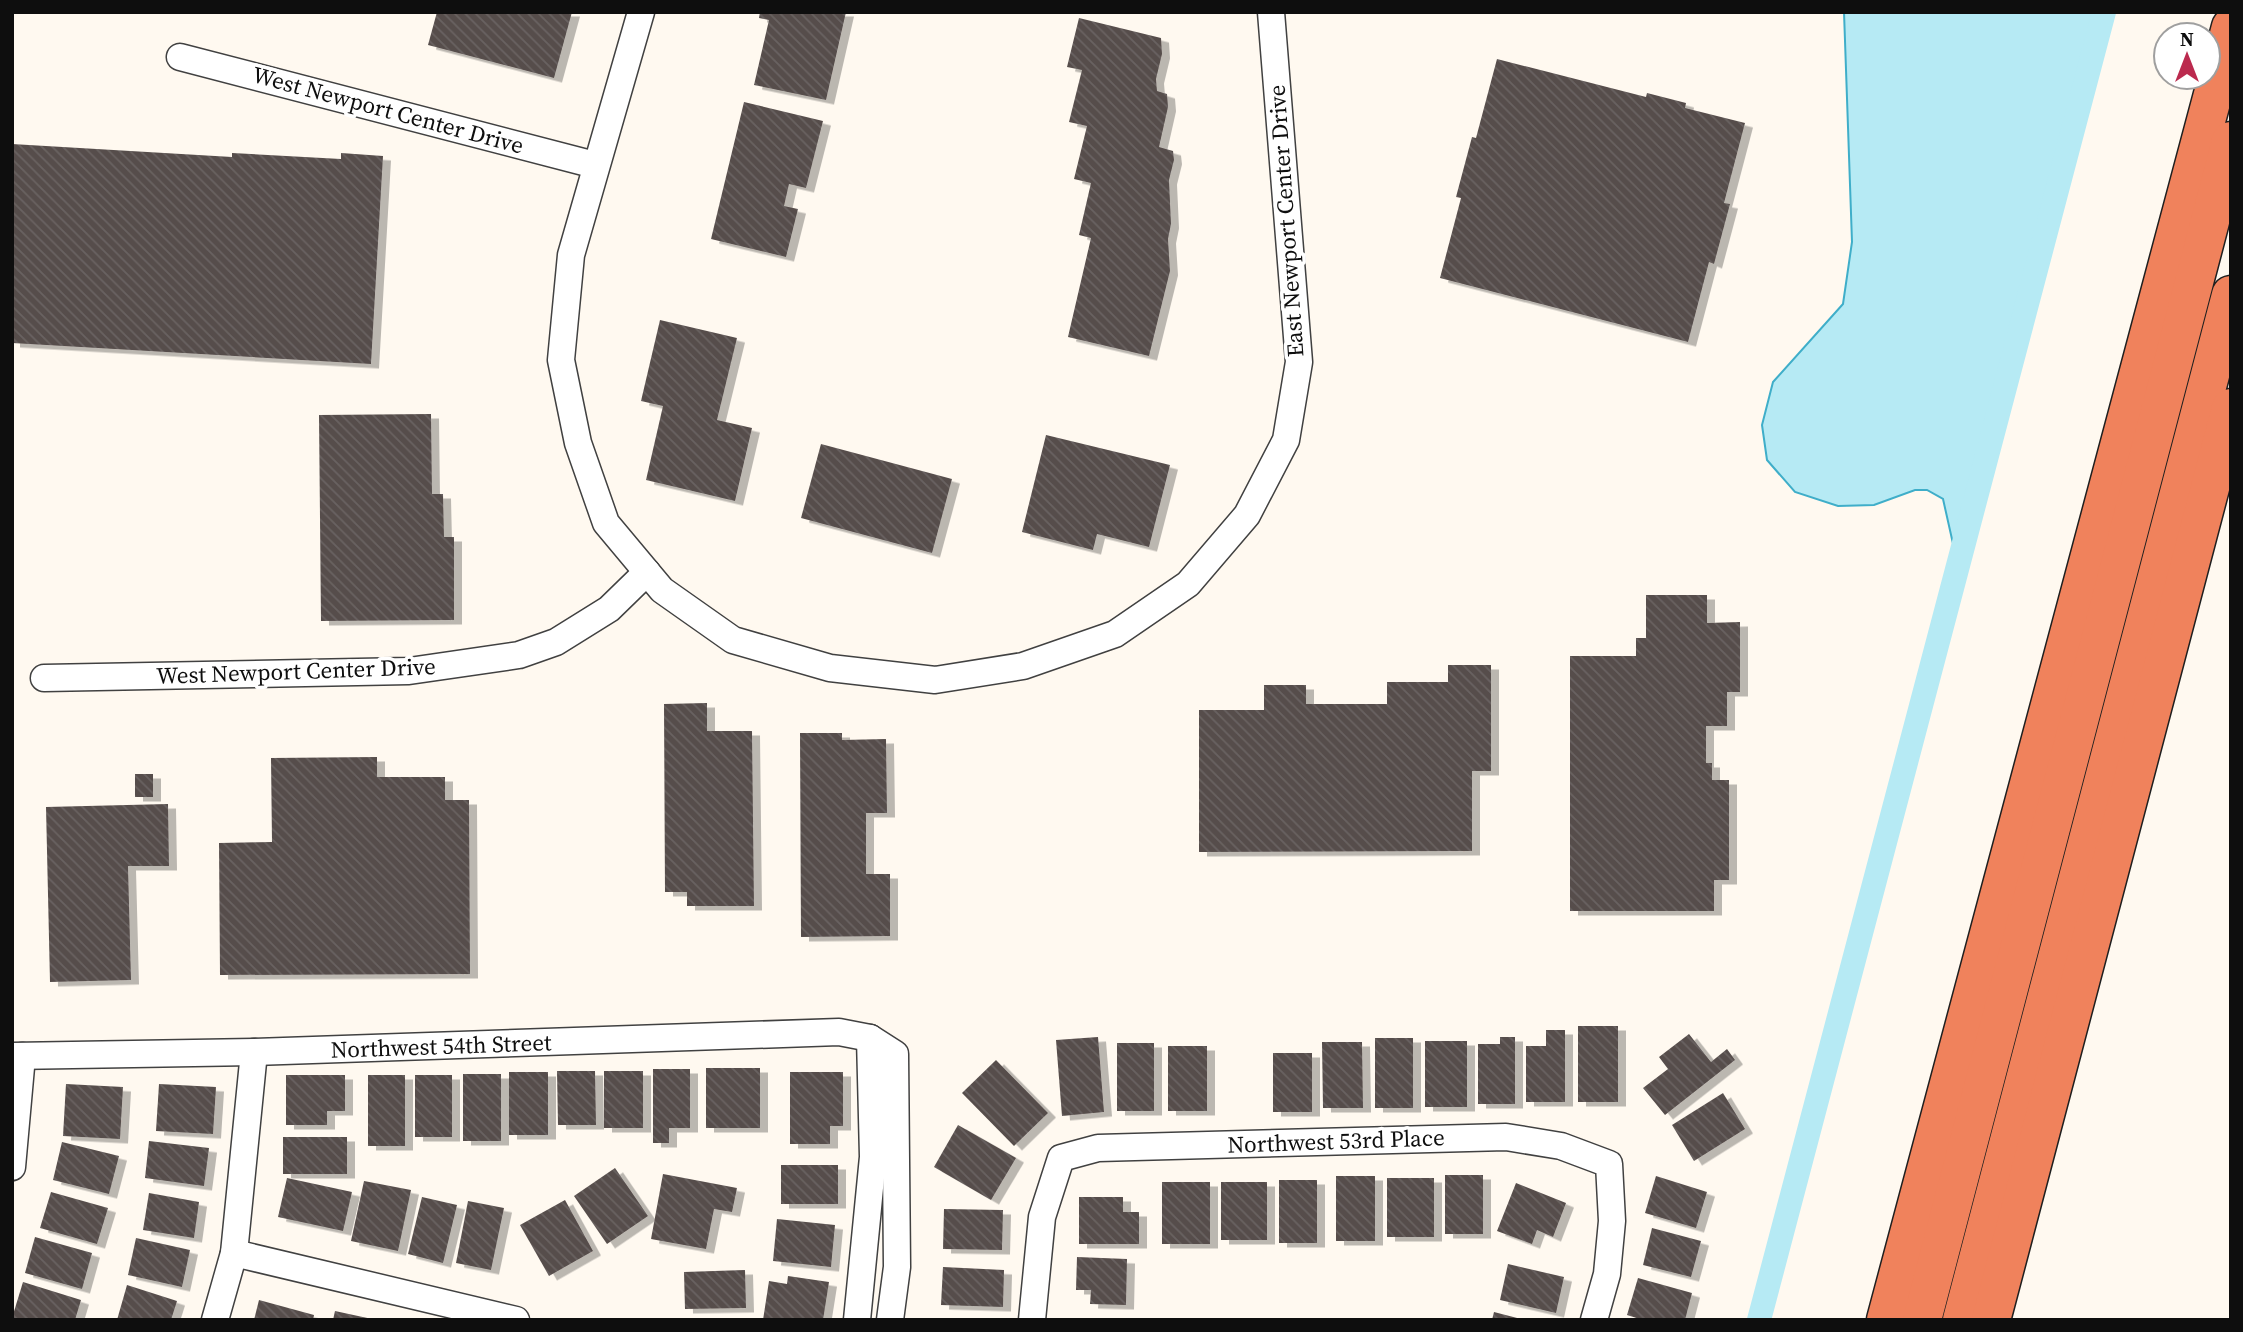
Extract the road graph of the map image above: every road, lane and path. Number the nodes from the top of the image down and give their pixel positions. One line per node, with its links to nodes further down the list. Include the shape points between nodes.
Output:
1 (641, 12): 6 (street)
2 (1271, 12): 9 (street, East Newport Center Drive, via 1299,362 1286,440 1247,515 1188,584 1115,634 1023,666 935,680 830,668 733,640 662,590)
3 (2231, 27): 22 (highway)
4 (180, 57): 6 (street, West Newport Center Drive)
5 (2231, 141): 23 (highway)
6 (596, 164): 9 (street, via 571,255 561,360 578,443 606,523)
7 (2231, 295): 24 (highway)
8 (2231, 408): 25 (highway)
9 (647, 572): 10 (street, West Newport Center Drive, via 609,609 556,642 519,655 409,671)
10 (44, 678)
11 (870, 1038): 12 (street, Northwest 54th Street, via 839,1032); 18 (street, via 873,1157); 19 (street, via 895,1054 897,1267)
12 (254, 1052): 13 (street, Northwest 54th Street); 15 (street)
13 (17, 1056): 14 (street)
14 (12, 1167)
15 (234, 1253): 16 (street); 17 (street)
16 (215, 1320)
17 (516, 1320)
18 (857, 1320)
19 (890, 1320)
20 (1032, 1320): 21 (street, Northwest 53rd Place, via 1042,1217 1061,1158 1098,1148 1506,1136 1561,1146 1609,1164 1612,1221 1607,1274)
21 (1594, 1320)
22 (1886, 1320)
23 (1922, 1320)
24 (1962, 1320)
25 (1991, 1320)

